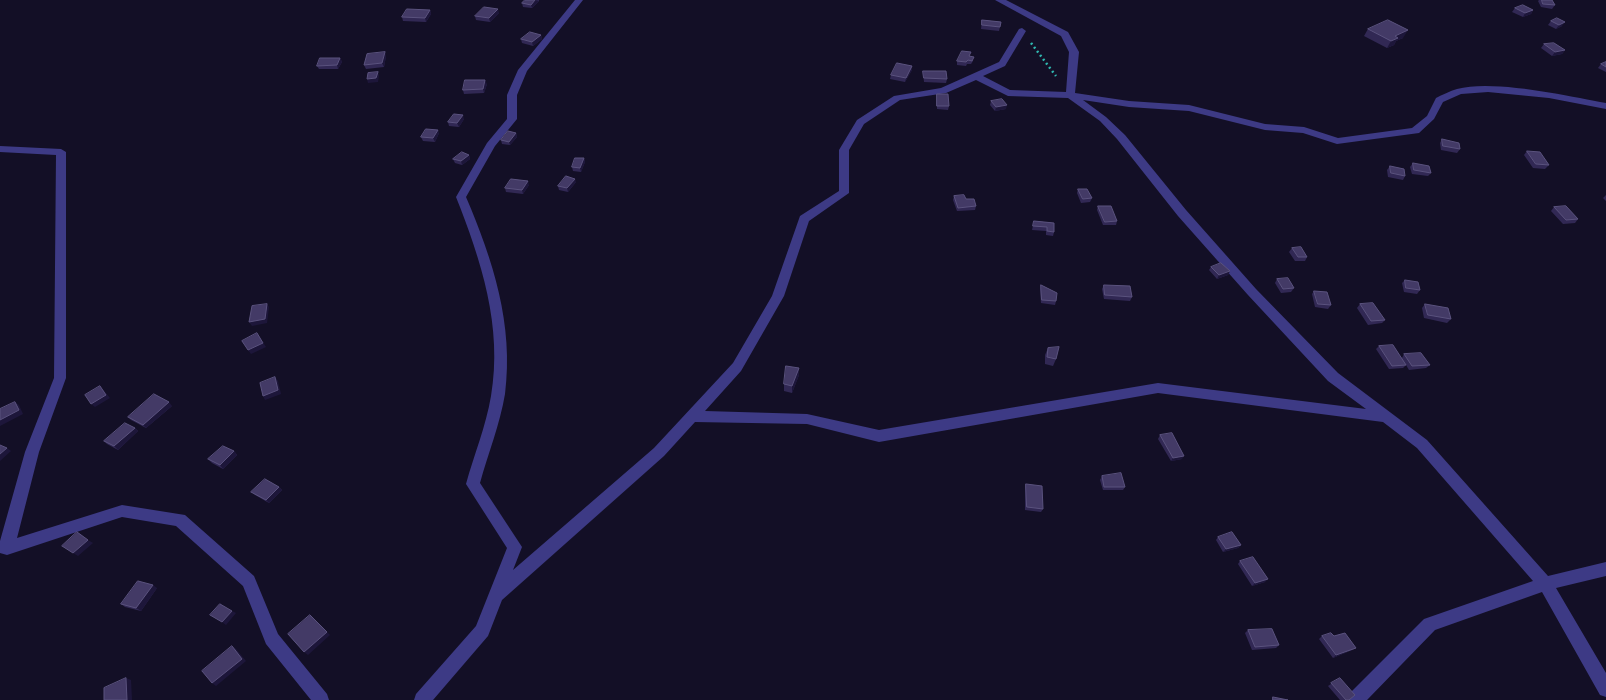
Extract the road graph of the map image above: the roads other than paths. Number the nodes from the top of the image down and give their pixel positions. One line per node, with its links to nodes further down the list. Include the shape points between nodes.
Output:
1 (578, 0): 13 (street, via 523,70 512,95 512,119 491,145 461,198 482,246 501,328 498,394 473,484 515,547)
2 (999, 0): 5 (street, via 1065,34 1074,52)
3 (1022, 31): 4 (street, via 1002,64)
4 (976, 76): 5 (street, via 1008,93); 8 (street, via 942,91 897,98 860,122 844,150 844,193 804,219 778,296 737,367)
5 (1070, 95): 6 (street, via 1129,104 1189,108 1265,126 1304,130 1337,141 1415,131 1431,117 1439,100 1459,91 1488,89 1549,95); 9 (street, via 1121,137 1182,213 1332,377)
6 (1606, 106)
7 (0, 149): 10 (street, via 61,152 63,185 60,378 32,452)
8 (692, 416): 9 (street, via 807,419 879,436 1158,388); 13 (street, via 659,452)
9 (1386, 417): 12 (street, via 1422,444)
10 (4, 547): 15 (street, via 122,510 180,520 249,581 272,639)
11 (1606, 569): 12 (street)
12 (1544, 584): 14 (street); 17 (street, via 1430,624)
13 (496, 594): 16 (street, via 482,631)
14 (1606, 689)
15 (321, 700)
16 (422, 700)
17 (1355, 700)

